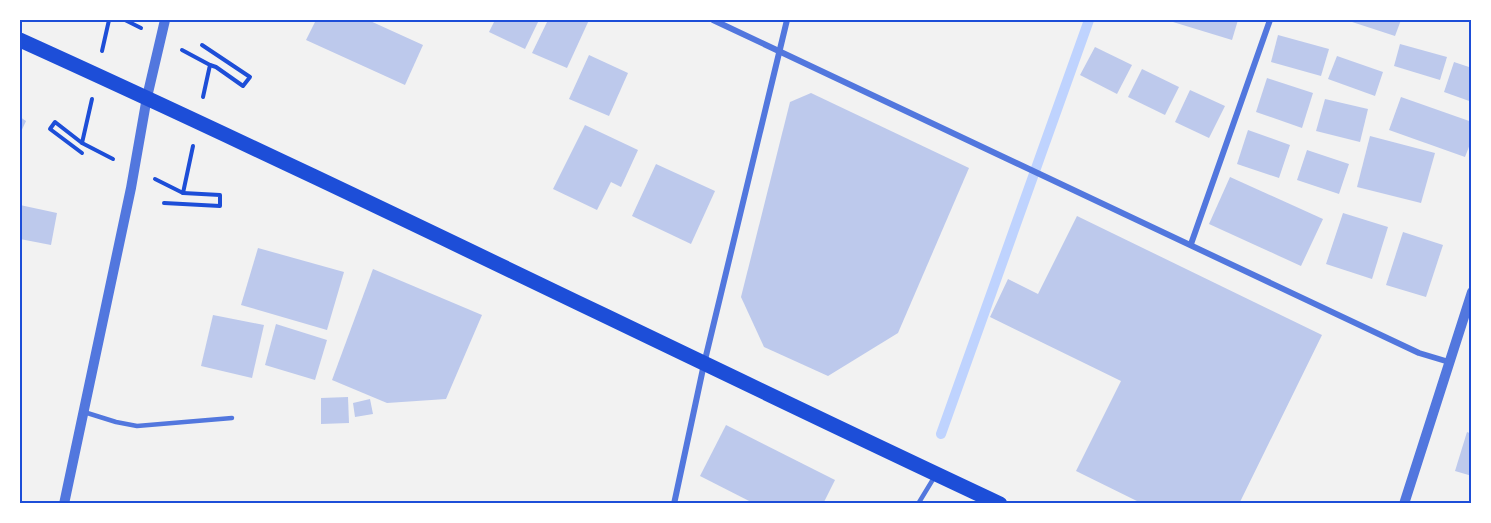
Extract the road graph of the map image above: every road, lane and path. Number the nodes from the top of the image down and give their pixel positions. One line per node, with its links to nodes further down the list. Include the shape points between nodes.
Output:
1 (165, 20): 9 (street)
2 (713, 20): 7 (street)
3 (787, 20): 7 (street)
4 (1270, 20): 14 (street)
5 (20, 40): 9 (main road)
6 (202, 45): 8 (path, via 250,77 243,86)
7 (778, 52): 14 (street); 17 (street)
8 (210, 65)
9 (147, 97): 17 (main road); 18 (street)
10 (82, 143): 11 (path, via 55,122 50,129)
11 (82, 153)
12 (183, 193): 13 (path, via 220,195 220,206)
13 (164, 203)
14 (1191, 244): 16 (street, via 1419,353)
15 (1472, 292): 16 (street)
16 (1449, 362): 25 (street)
17 (704, 364): 20 (main road); 22 (street)
18 (84, 412): 19 (lane, via 137,426); 21 (street)
19 (232, 418)
20 (936, 474): 23 (lane); 24 (main road)
21 (64, 504)
22 (674, 504)
23 (918, 504)
24 (1000, 504)
25 (1404, 504)

